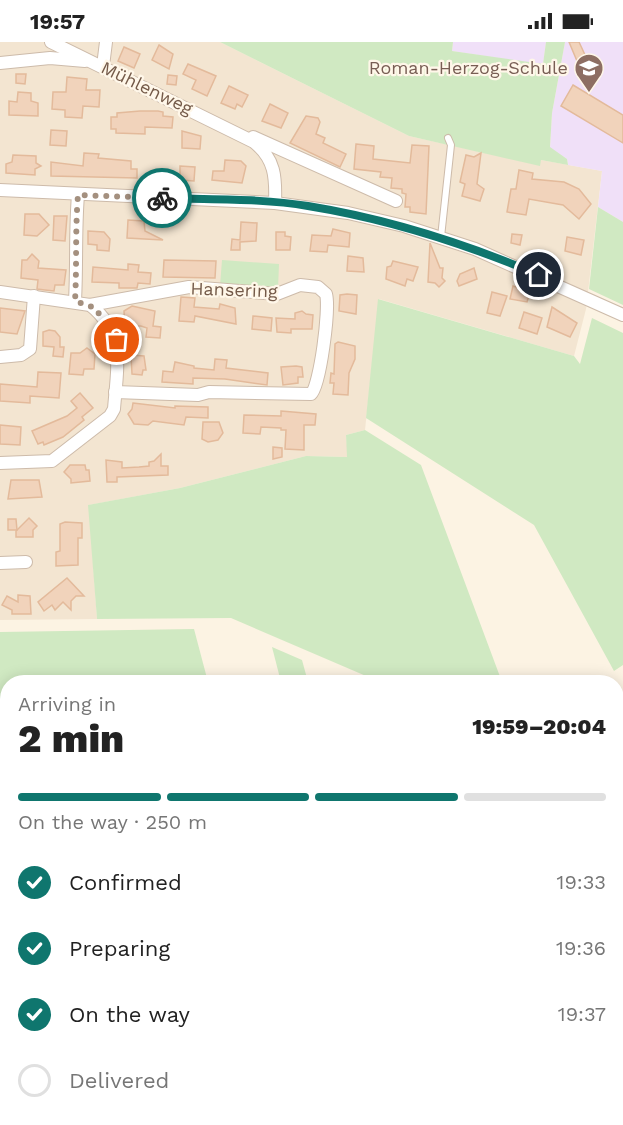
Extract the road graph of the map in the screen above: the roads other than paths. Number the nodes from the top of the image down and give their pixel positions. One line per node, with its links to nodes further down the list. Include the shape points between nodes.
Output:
1 (44, 42): 4 (street, via 48,52)
2 (51, 42): 6 (street, Mühlenweg)
3 (106, 42): 6 (street)
4 (42, 58): 5 (street); 6 (street)
5 (0, 63)
6 (99, 64): 7 (street, Mühlenweg)
7 (243, 134): 11 (street, Mühlenweg); 12 (street, Mühlenweg, via 261,147 272,162)
8 (448, 138): 13 (lane, via 451,145)
9 (0, 190): 10 (street)
10 (78, 195): 12 (street); 16 (street)
11 (396, 201)
12 (276, 203): 13 (street, via 348,213)
13 (441, 237): 18 (street, via 515,265)
14 (0, 292): 15 (street)
15 (34, 296): 16 (street); 19 (street, via 30,349 21,355)
16 (75, 301): 17 (street)
17 (90, 304): 20 (street, via 117,340); 20 (street, Hansering, via 189,287 277,294 300,285 318,287 326,294 324,344 317,384 311,393)
18 (623, 315)
19 (0, 357)
20 (116, 392): 21 (street, via 110,416 52,461)
21 (0, 463)
22 (26, 562): 23 (street)
23 (0, 563)

